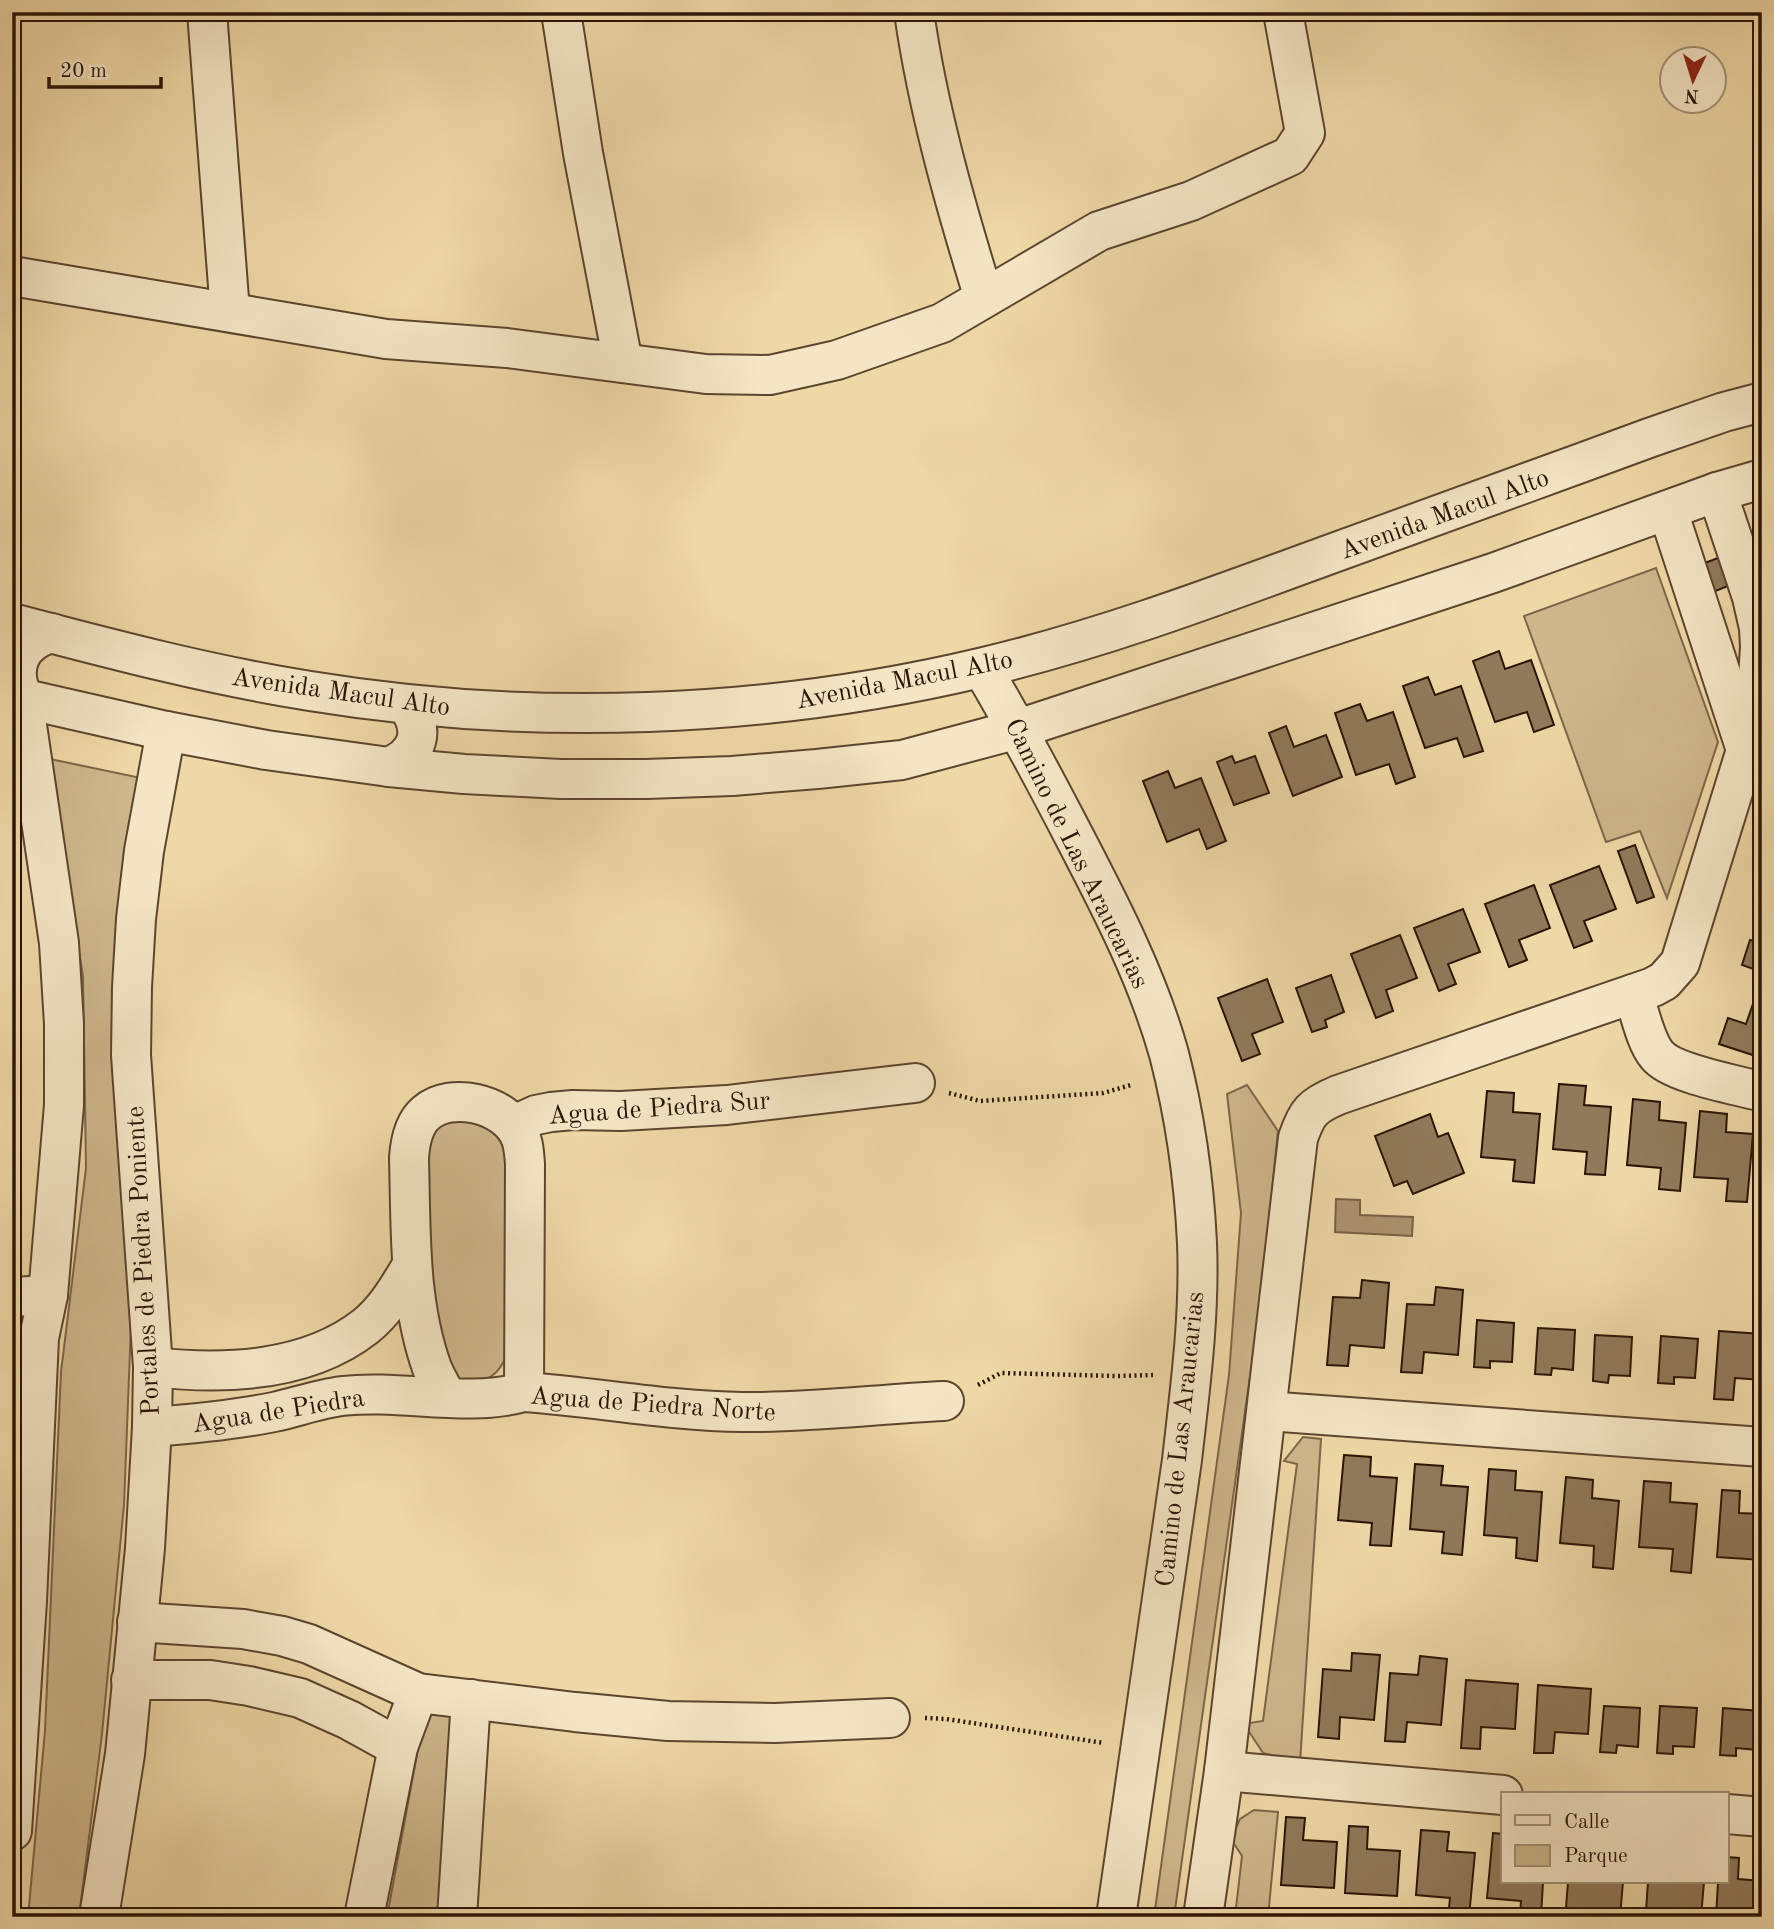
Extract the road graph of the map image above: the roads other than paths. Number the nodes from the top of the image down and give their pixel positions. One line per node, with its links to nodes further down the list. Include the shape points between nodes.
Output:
1 (207, 12): 7 (street)
2 (561, 12): 8 (street)
3 (914, 12): 6 (street, via 953,197)
4 (1283, 12): 6 (street, via 1305,133 1290,156 1191,201 1099,232)
5 (12, 276): 7 (street)
6 (984, 298): 8 (street, via 942,323 837,360 769,375 706,374)
7 (230, 312): 8 (street, via 386,339)
8 (623, 363)
9 (1762, 402): 17 (street, Avenida Macul Alto, via 1649,438 1162,615)
10 (1762, 480): 11 (street)
11 (1717, 492): 12 (street); 13 (street)
12 (1668, 510): 15 (street); 20 (street, via 1493,573)
13 (1755, 611): 15 (street, via 1737,625); 22 (street, via 1760,648 1757,698)
14 (12, 623): 16 (street, Avenida Macul Alto)
15 (1704, 623): 22 (street)
16 (52, 633): 18 (street, via 31,642 22,652 16,675); 19 (street, Avenida Macul Alto, via 218,674)
17 (982, 668): 19 (street, Avenida Macul Alto, via 790,701 693,709 597,713); 20 (street, Camino de Las Araucarias)
18 (18, 697): 21 (street); 29 (street, via 59,943 64,1024 64,1105)
19 (406, 704): 23 (street, via 418,727 417,740 411,752)
20 (1018, 729): 23 (street, via 902,760 732,776 561,779); 54 (street, Camino de Las Araucarias, via 1131,950 1153,1007 1179,1100 1194,1200 1197,1246 1190,1387)
21 (166, 731): 23 (street); 31 (street, Portales de Piedra Poniente, via 144,851 132,987 134,1119)
22 (1746, 750): 24 (street, via 1680,963 1664,981)
23 (389, 767)
24 (1633, 994): 26 (street, via 1658,1057 1681,1070); 35 (street, via 1338,1095 1307,1114 1298,1138)
25 (915, 1083): 27 (street, Agua de Piedra Sur, via 727,1105 551,1112)
26 (1755, 1090)
27 (514, 1125): 28 (street, Agua de Piedra Sur, via 477,1104 445,1103 425,1113 410,1144); 32 (street, via 525,1164)
28 (412, 1265): 31 (street, Agua de Piedra, via 384,1308 366,1325 316,1354 261,1367 209,1371); 33 (street, via 425,1343)
29 (30, 1296): 30 (street)
30 (26, 1339): 38 (street)
31 (153, 1367): 36 (street, Portales de Piedra Poniente)
32 (524, 1392): 33 (street, Agua de Piedra Norte, via 486,1399); 34 (street, Agua de Piedra Norte, via 740,1412)
33 (447, 1397): 36 (street, Agua de Piedra, via 342,1396 241,1418)
34 (944, 1401)
35 (1267, 1411): 37 (street); 46 (street)
36 (152, 1427): 40 (street, Portales de Piedra Poniente)
37 (1762, 1447)
38 (21, 1548): 39 (street)
39 (19, 1600): 50 (street)
40 (137, 1622): 41 (street, Portales de Piedra Poniente); 42 (street, via 282,1636)
41 (131, 1680): 45 (street, via 209,1681 300,1698); 51 (street, Portales de Piedra Poniente, via 125,1754)
42 (418, 1693): 43 (street); 45 (street)
43 (471, 1699): 44 (street, via 668,1721); 53 (street)
44 (890, 1718)
45 (398, 1747): 52 (street)
46 (1224, 1771): 47 (street); 55 (street)
47 (1501, 1795)
48 (1728, 1814): 49 (street)
49 (1762, 1817)
50 (12, 1831)
51 (99, 1917)
52 (364, 1917)
53 (457, 1917)
54 (1116, 1917)
55 (1203, 1917)

